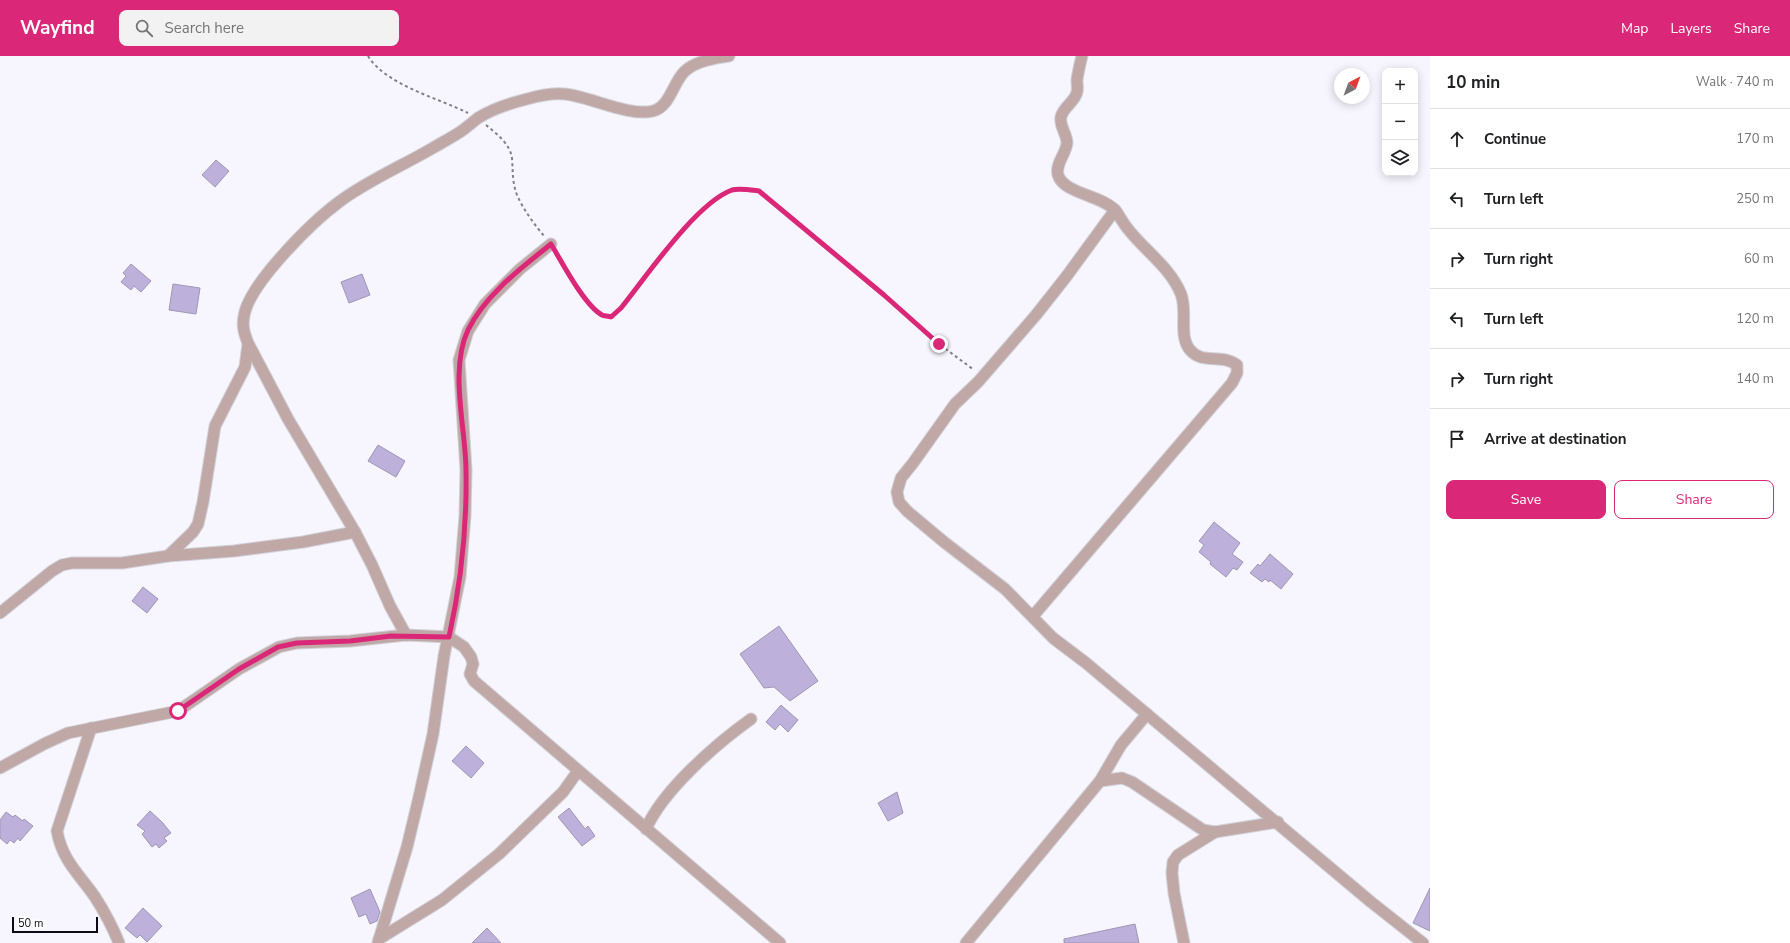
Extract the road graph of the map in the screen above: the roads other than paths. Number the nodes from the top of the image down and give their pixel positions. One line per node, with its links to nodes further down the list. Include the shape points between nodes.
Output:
1 (729, 56): 5 (street, via 695,65 685,71 665,102 653,111 626,110 563,94 527,99 478,118 462,131 339,202 319,219 271,267 254,290 244,314 243,330)
2 (1082, 56): 3 (street, via 1077,81 1078,91 1062,112 1061,125 1067,144 1058,171 1059,176 1070,188 1095,197)
3 (1115, 210): 9 (street, via 1127,229 1164,268 1176,285 1185,306 1185,342 1190,350 1198,357 1230,360 1237,364 1237,373 1232,383); 9 (street, via 1036,315 978,382 955,404 900,478 897,492 899,502 924,526 1005,589)
4 (551, 244): 11 (street, via 485,304 468,331 459,360 466,470 465,516 460,577)
5 (248, 343): 6 (street, via 288,419); 7 (street, via 245,367 215,426 204,502 198,524)
6 (355, 532): 7 (street, via 303,542); 10 (street)
7 (168, 556): 8 (street, via 122,563 62,565)
8 (0, 613)
9 (1033, 616): 12 (street, via 1053,638)
10 (406, 635): 11 (street); 14 (street, via 297,643 278,647 239,669 178,711)
11 (449, 637): 16 (street, via 464,647 471,657 473,664 470,674 474,681); 21 (street, via 433,734 419,797 407,847)
12 (1147, 714): 17 (street, via 1121,745); 18 (street)
13 (751, 719): 19 (street, via 726,737 681,781 652,816)
14 (91, 728): 15 (street, via 68,733); 22 (street, via 57,831 65,857 95,897)
15 (0, 768)
16 (578, 771): 19 (street); 21 (street, via 557,798 499,854 442,900)
17 (1100, 781): 20 (street, via 1122,778 1132,782 1203,830); 24 (street)
18 (1278, 822): 20 (street); 26 (street)
19 (646, 829): 23 (street)
20 (1215, 832): 25 (street, via 1178,854 1173,862 1174,893)
21 (378, 941)
22 (119, 943)
23 (780, 943)
24 (966, 943)
25 (1184, 943)
26 (1423, 943)

